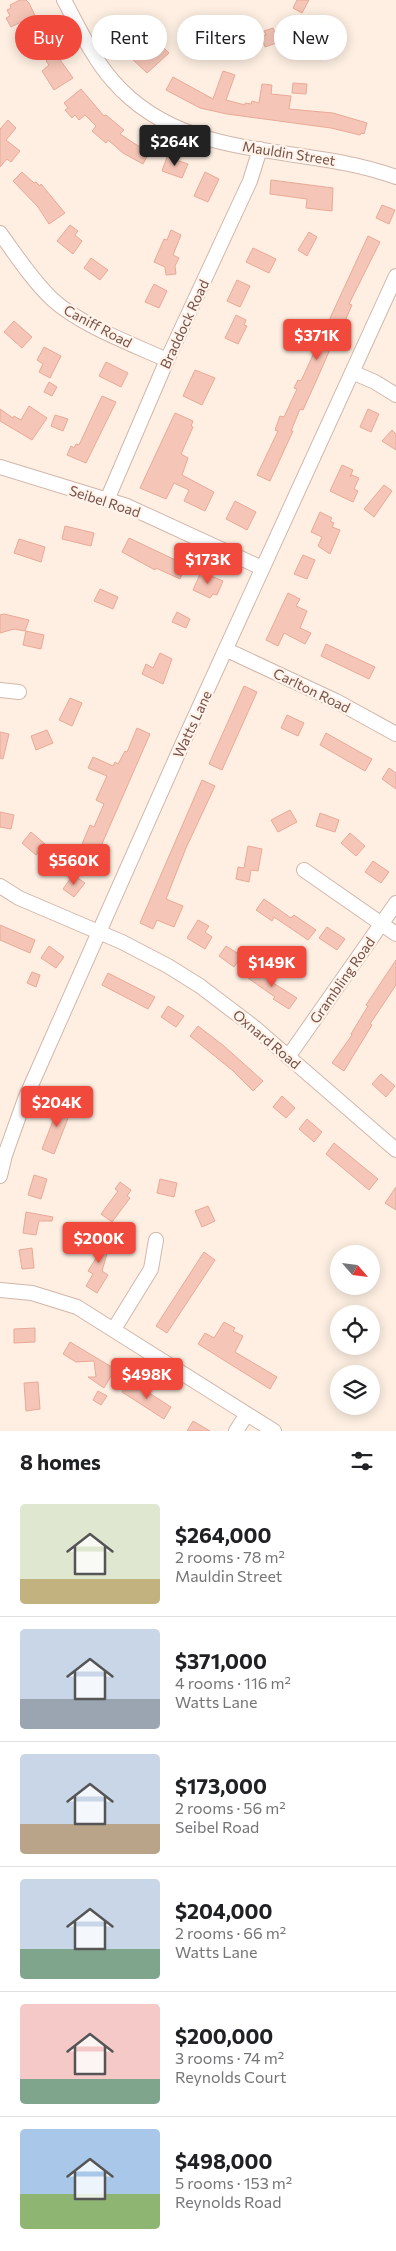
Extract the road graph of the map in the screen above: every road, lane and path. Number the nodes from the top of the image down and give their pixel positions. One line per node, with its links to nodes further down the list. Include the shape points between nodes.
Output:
1 (64, 0): 2 (street, Mauldin Street, via 102,67 137,104 167,123 197,136)
2 (260, 149): 3 (street, Mauldin Street, via 332,159); 6 (street, Braddock Road, via 250,181)
3 (396, 177)
4 (0, 233): 6 (street, Caniff Road, via 36,282 61,307)
5 (396, 276): 7 (street, Watts Lane)
6 (167, 360): 10 (street, Braddock Road)
7 (352, 372): 8 (street); 11 (street, Watts Lane)
8 (396, 395)
9 (0, 466): 10 (street, Seibel Road)
10 (107, 500): 11 (street, Seibel Road, via 127,506)
11 (262, 568): 12 (street, Watts Lane)
12 (227, 650): 15 (street, Carlton Road, via 336,701); 20 (street, Watts Lane)
13 (0, 690): 14 (street)
14 (19, 692)
15 (396, 734)
16 (304, 870): 19 (street)
17 (0, 886): 20 (street, Oxnard Road, via 19,898)
18 (396, 903): 19 (street, Grambling Road)
19 (382, 923): 21 (street); 22 (street, Grambling Road)
20 (99, 932): 22 (street, Oxnard Road, via 168,966 200,986); 24 (street, Watts Lane)
21 (396, 934)
22 (288, 1057): 23 (street, Oxnard Road)
23 (396, 1150)
24 (2, 1154): 25 (street, Watts Lane)
25 (0, 1176)
26 (156, 1240): 28 (street, via 152,1269)
27 (0, 1290): 28 (street, via 32,1293 77,1307)
28 (114, 1329): 29 (street)
29 (247, 1414): 30 (street); 31 (street)
30 (236, 1431)
31 (274, 1431)

